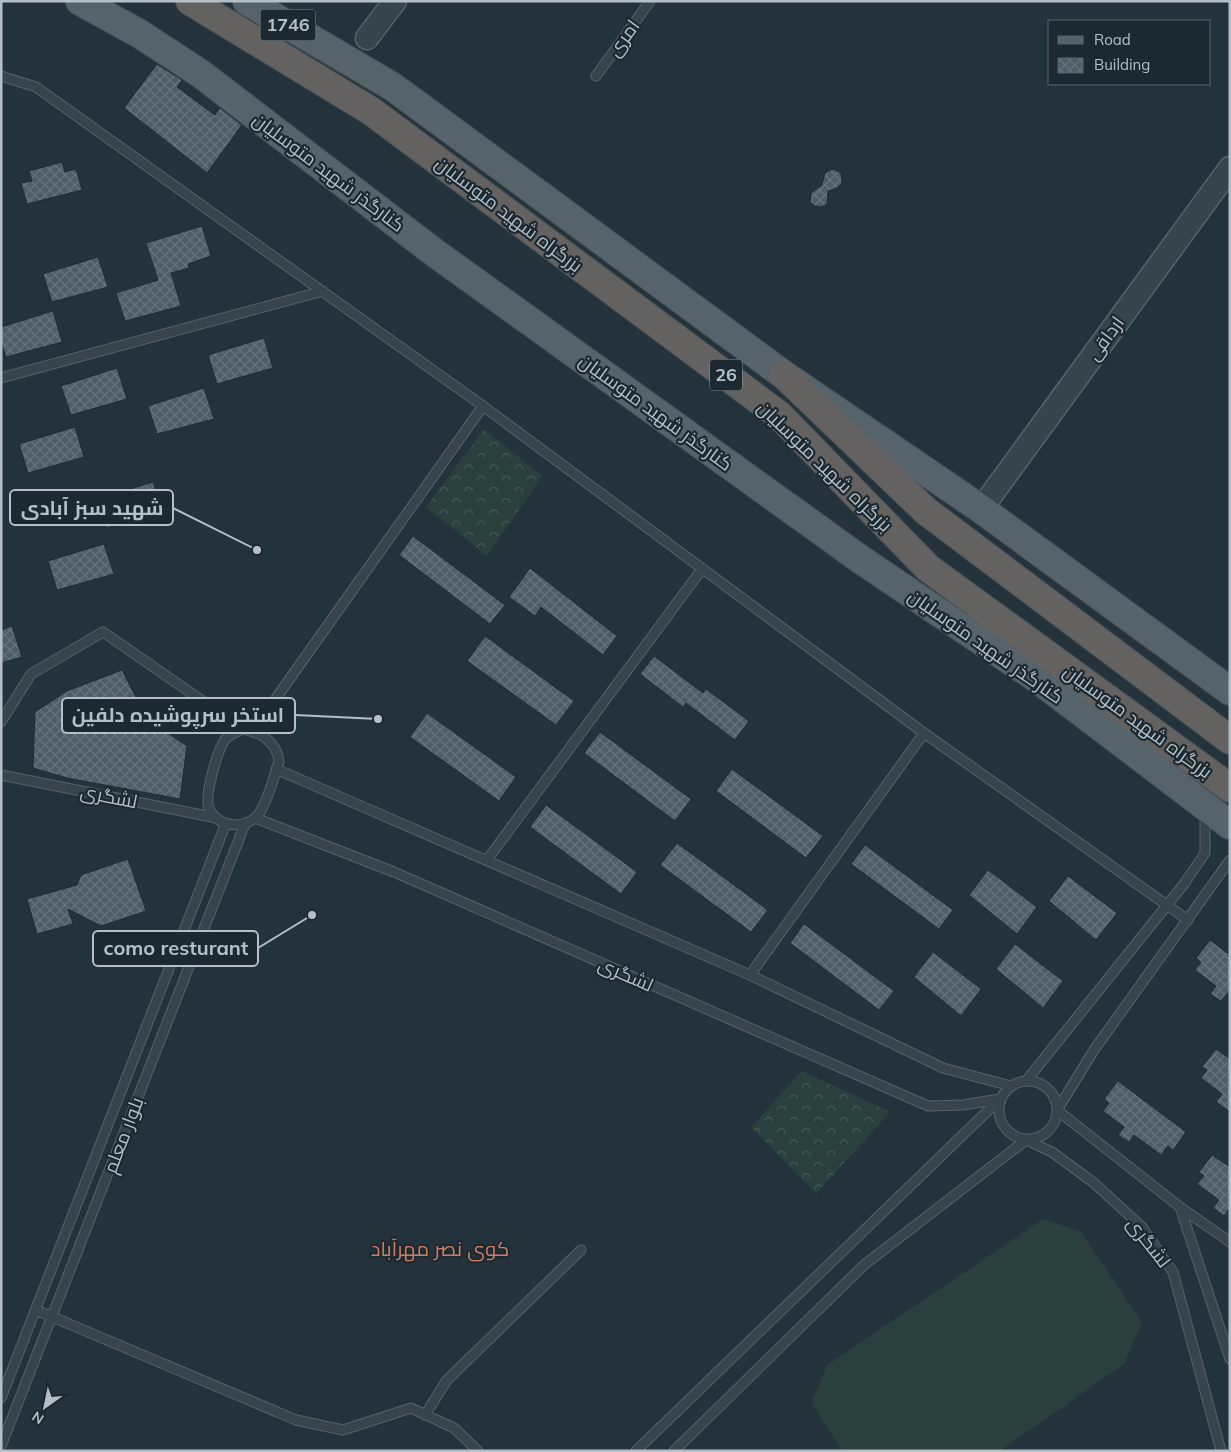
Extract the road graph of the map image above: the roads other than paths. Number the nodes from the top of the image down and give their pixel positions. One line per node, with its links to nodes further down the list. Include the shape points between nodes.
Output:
1 (80, 1): 17 (main road, کنارگذر شهید متوسلیان, via 140,34 201,74 435,253 860,559)
2 (190, 1): 16 (highway, بزرگراه شهید متوسلیان / 26, via 371,111 780,415 928,568)
3 (247, 1): 11 (main road, 1746, via 393,87)
4 (395, 1): 6 (street)
5 (650, 1): 8 (lane, امری)
6 (367, 38)
7 (1, 76): 10 (lane, via 36,87)
8 (596, 76)
9 (1230, 168): 14 (street, ارداقی)
10 (323, 291): 12 (lane); 13 (lane)
11 (784, 375): 14 (main road); 23 (highway, بزرگراه شهید متوسلیان, via 926,511)
12 (1, 378)
13 (483, 406): 15 (lane); 21 (lane, via 274,701)
14 (981, 509): 18 (main road)
15 (702, 568): 22 (lane); 33 (lane)
16 (946, 580): 17 (main road); 26 (highway, بزرگراه شهید متوسلیان / 26)
17 (1035, 677): 27 (main road, کنارگذر شهید متوسلیان)
18 (1230, 691)
19 (1, 722): 20 (lane, via 31,674 103,632)
20 (243, 729): 21 (lane); 28 (lane, via 224,741 206,795 209,810)
21 (260, 732): 24 (lane, via 278,754)
22 (924, 733): 35 (lane); 37 (lane)
23 (1230, 740)
24 (276, 769): 29 (lane); 33 (lane)
25 (1, 775): 28 (lane, لشگری)
26 (1230, 788)
27 (1205, 806): 32 (main road, کنارگذر شهید متوسلیان); 35 (lane, via 1204,853)
28 (217, 818): 30 (lane)
29 (255, 818): 31 (lane); 40 (lane, لشگری, via 394,872 928,1106)
30 (226, 823): 31 (lane); 46 (lane, بلوار معلم)
31 (245, 824): 47 (lane, بلوار معلم)
32 (1230, 825)
33 (487, 860): 37 (lane)
34 (1230, 860): 36 (lane)
35 (1166, 905): 36 (lane); 38 (lane)
36 (1188, 920): 41 (lane, via 1094,1050)
37 (750, 975): 39 (lane, via 943,1068)
38 (1026, 1081): 39 (lane); 41 (lane, via 1044,1086 1055,1101)
39 (1011, 1086): 40 (lane)
40 (1000, 1099): 42 (lane, via 998,1108 1003,1126 1017,1138); 53 (lane)
41 (1057, 1110): 42 (lane, via 1056,1120 1044,1135); 43 (lane)
42 (1026, 1140): 54 (lane, via 864,1265); 55 (lane, لشگری, via 1052,1152 1094,1183 1142,1227 1173,1272)
43 (1180, 1207): 44 (lane); 48 (lane, لشگری)
44 (1230, 1242)
45 (582, 1250): 50 (lane, via 447,1380)
46 (36, 1310): 47 (lane); 49 (lane, بلوار معلم)
47 (53, 1316): 50 (lane, via 296,1420 343,1430 410,1408); 51 (lane, بلوار معلم)
48 (1230, 1359)
49 (1, 1398)
50 (425, 1415): 52 (lane, via 454,1428)
51 (1, 1446)
52 (478, 1451)
53 (636, 1451)
54 (674, 1451)
55 (1221, 1451)

